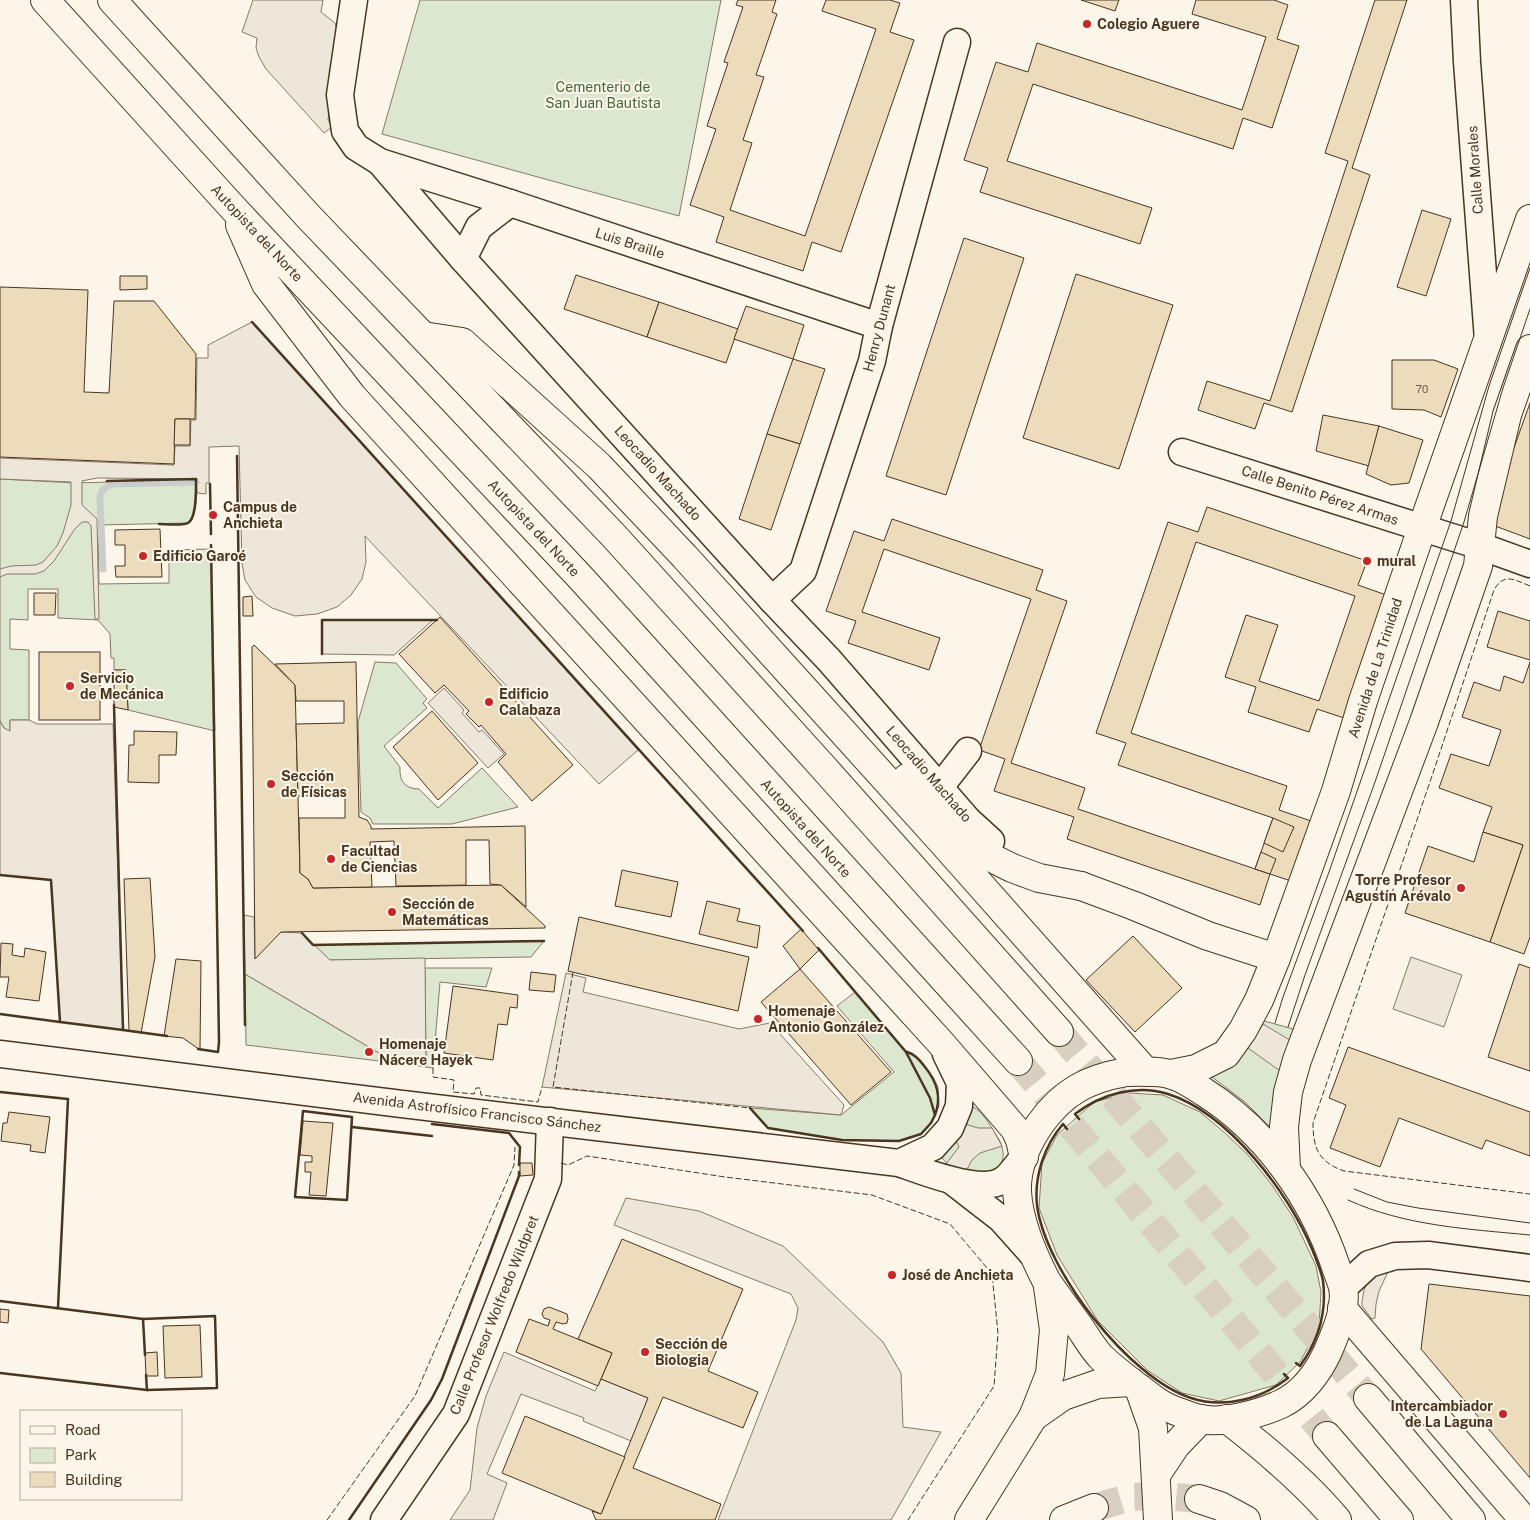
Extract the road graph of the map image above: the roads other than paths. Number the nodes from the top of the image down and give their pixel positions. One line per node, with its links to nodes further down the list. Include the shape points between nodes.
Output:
1 (45, 0): 8 (main road, Autopista del Norte)
2 (112, 0): 12 (main road, via 307,215)
3 (354, 0): 6 (street, Leocadio Machado, via 340,96 345,131 356,148)
4 (1464, 0): 13 (street, Calle Morales)
5 (956, 42): 11 (street, Henry Dunant)
6 (380, 162): 7 (street, Luis Braille); 10 (street, Leocadio Machado)
7 (510, 203): 10 (street, via 479,227); 11 (street, Luis Braille)
8 (233, 208): 26 (main road, via 266,284 352,396); 28 (main road, Autopista del Norte, via 580,578)
9 (1530, 219): 13 (main road, Avenida de La Trinidad)
10 (463, 259): 20 (street, Leocadio Machado)
11 (879, 326): 20 (street, Henry Dunant, via 872,361 802,572)
12 (423, 336): 18 (main road, via 462,342 599,466); 25 (main road, via 620,543)
13 (1488, 340): 16 (main road, Avenida de La Trinidad)
14 (1530, 349): 17 (main road, via 1507,415 1483,516)
15 (1182, 452): 16 (street, Calle Benito Pérez Armas)
16 (1422, 528): 17 (street, Calle Benito Pérez Armas); 24 (main road, Avenida de La Trinidad, via 1336,791)
17 (1469, 542): 19 (street, Calle Benito Pérez Armas); 33 (main road, via 1478,566 1424,722 1297,1060 1288,1092 1284,1127)
18 (685, 557): 23 (main road, via 988,856 1039,878); 29 (main road, via 945,846)
19 (1530, 564)
20 (772, 600): 22 (street, Leocadio Machado, via 829,660)
21 (968, 751): 22 (street)
22 (940, 788): 23 (street, Leocadio Machado, via 998,848)
23 (1081, 886): 24 (main road, via 1208,936)
24 (1276, 958): 29 (main road, Avenida de La Trinidad, via 1254,1011 1226,1054 1196,1069)
25 (1059, 1032)
26 (940, 1042): 31 (main road, via 1016,1129); 32 (street, via 960,1083 959,1106 950,1128 933,1147)
27 (0, 1054): 30 (street, Avenida Astrofísico Francisco Sánchez)
28 (1018, 1062)
29 (1159, 1073): 31 (main road, Avenida de La Trinidad, via 1126,1072 1085,1083 1062,1099 1047,1116 1031,1138); 33 (main road, via 1197,1087 1220,1102 1263,1142)
30 (550, 1121): 32 (street, Avenida Astrofísico Francisco Sánchez); 47 (street, Calle Profesor Wolfredo Wildpret, via 548,1179 456,1414)
31 (1024, 1157): 34 (street, Avenida Astrofísico Francisco Sánchez, via 1003,1181 988,1184); 36 (main road, Avenida de La Trinidad, via 1017,1189 1019,1209 1023,1229)
32 (899, 1163): 34 (street, Avenida Astrofísico Francisco Sánchez)
33 (1286, 1170): 37 (main road, via 1318,1220 1331,1252)
34 (952, 1181): 36 (street, Avenida Astrofísico Francisco Sánchez, via 1001,1220)
35 (1530, 1268): 37 (street, via 1428,1255 1395,1256 1369,1264)
36 (1042, 1270): 38 (main road, via 1100,1356); 40 (main road, via 1054,1330 1050,1374)
37 (1343, 1298): 42 (main road, via 1335,1335 1307,1386 1284,1403 1257,1414); 55 (main road)
38 (1135, 1385): 40 (main road, via 1098,1384 1063,1396); 41 (main road, via 1162,1405); 44 (main road, via 1153,1428)
39 (1368, 1398): 54 (main road)
40 (1033, 1417): 48 (main road)
41 (1201, 1419): 42 (main road); 44 (main road, via 1176,1445)
42 (1227, 1419): 52 (main road, via 1262,1446)
43 (1327, 1436): 53 (main road)
44 (1156, 1475): 50 (main road)
45 (1199, 1499): 51 (main road)
46 (1094, 1508): 49 (main road)
47 (384, 1520)
48 (969, 1520)
49 (1064, 1520)
50 (1158, 1520)
51 (1246, 1520)
52 (1337, 1520)
53 (1399, 1520)
54 (1471, 1520)
55 (1524, 1520)

